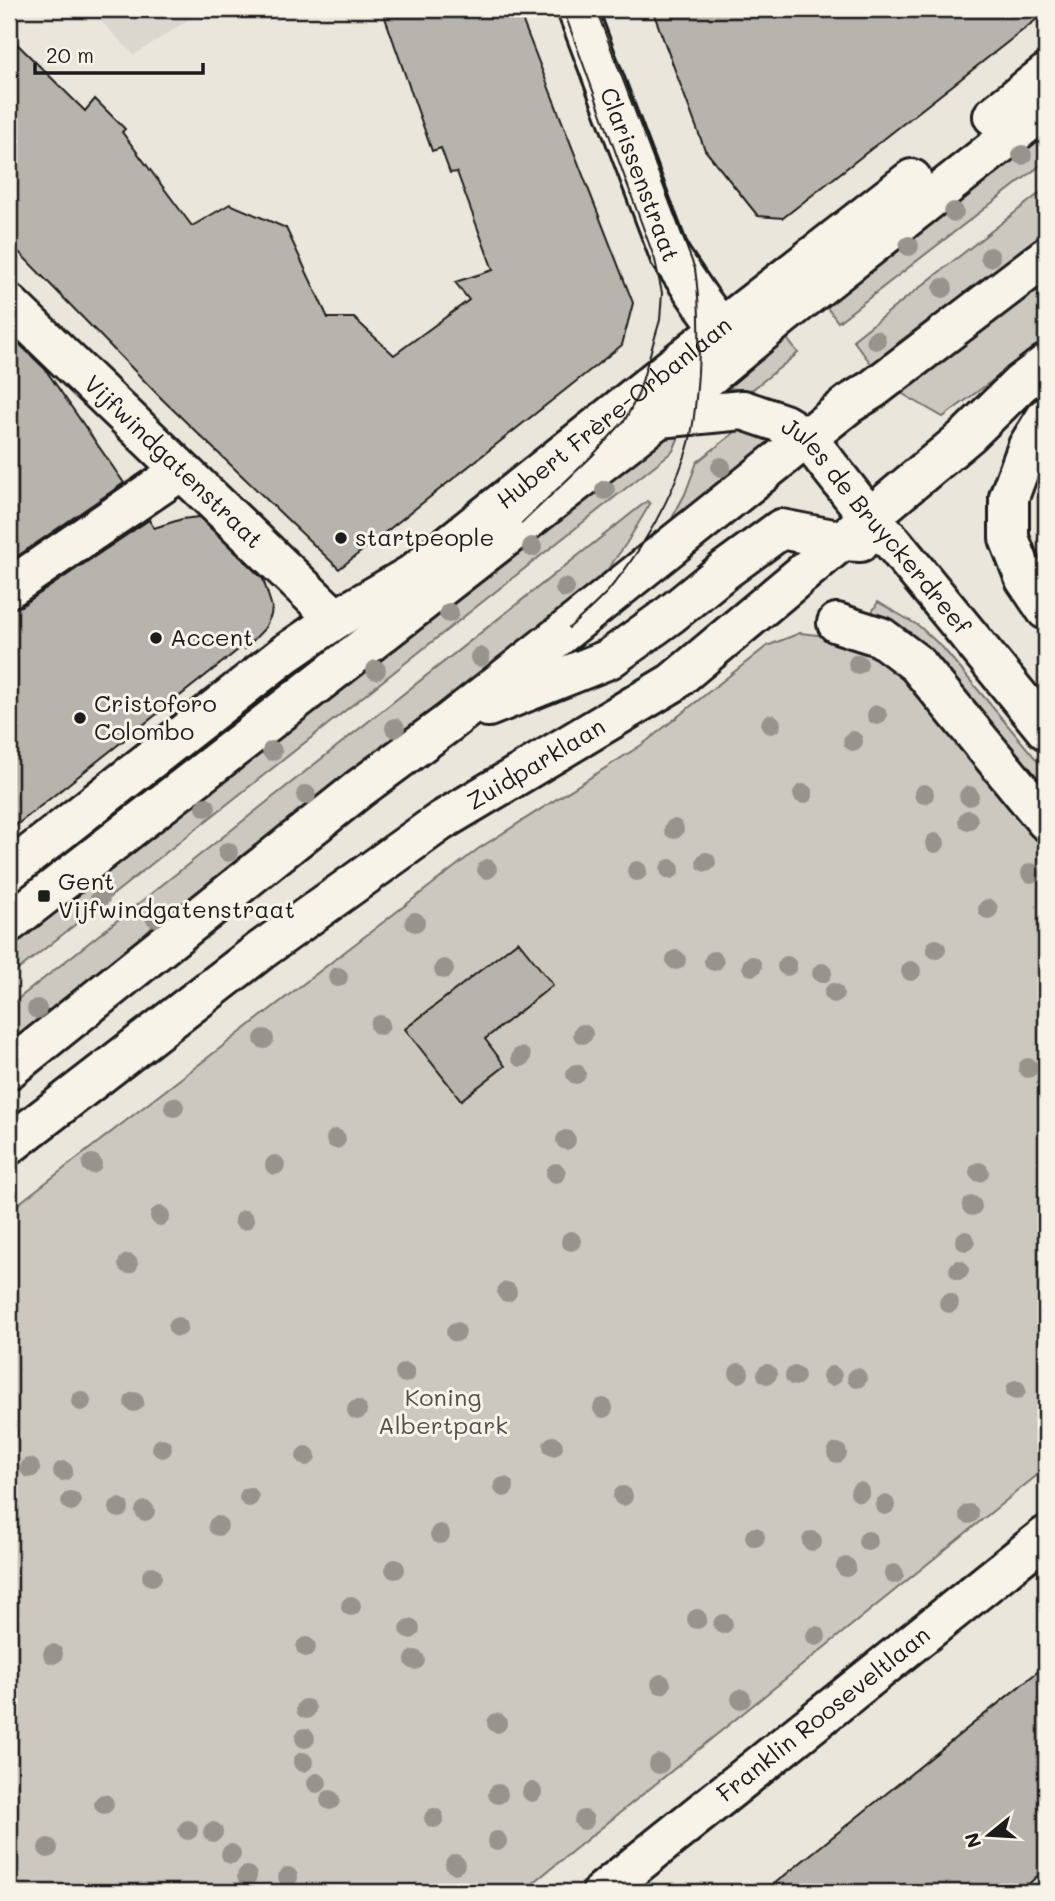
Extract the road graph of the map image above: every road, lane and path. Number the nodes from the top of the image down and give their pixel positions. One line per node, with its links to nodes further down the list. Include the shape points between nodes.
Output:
1 (577, 9): 6 (street, Clarissenstraat, via 670,256)
2 (1046, 74): 6 (street, Hubert Frère-Orbanlaan)
3 (1046, 108): 10 (street)
4 (1046, 257): 12 (street)
5 (9, 304): 13 (street, Vijfwindgatenstraat)
6 (722, 328): 17 (street, Hubert Frère-Orbanlaan, via 411,575)
7 (1046, 364): 11 (street, Zuidparklaan)
8 (1046, 404): 11 (street)
9 (1046, 417): 16 (street, via 1028,446 1009,497 1009,538 1024,579)
10 (659, 418): 12 (street, Jules de Bruyckerdreef, via 743,410 784,424); 23 (street)
11 (968, 435): 14 (street, Zuidparklaan)
12 (807, 438): 14 (street, Jules de Bruyckerdreef); 19 (street)
13 (181, 471): 15 (street); 17 (street, Vijfwindgatenstraat)
14 (869, 534): 19 (street, via 781,529 609,659); 20 (street, Jules de Bruyckerdreef); 25 (street, Zuidparklaan, via 672,683 441,821 260,951)
15 (9, 588)
16 (1046, 610)
17 (336, 619): 22 (street, Hubert Frère-Orbanlaan)
18 (837, 623): 21 (street, via 881,636 917,664)
19 (447, 724): 24 (street)
20 (1046, 730)
21 (1046, 821)
22 (9, 871)
23 (9, 923)
24 (9, 1069)
25 (9, 1144)
26 (1046, 1536): 27 (street, Franklin Rooseveltlaan)
27 (602, 1892)

